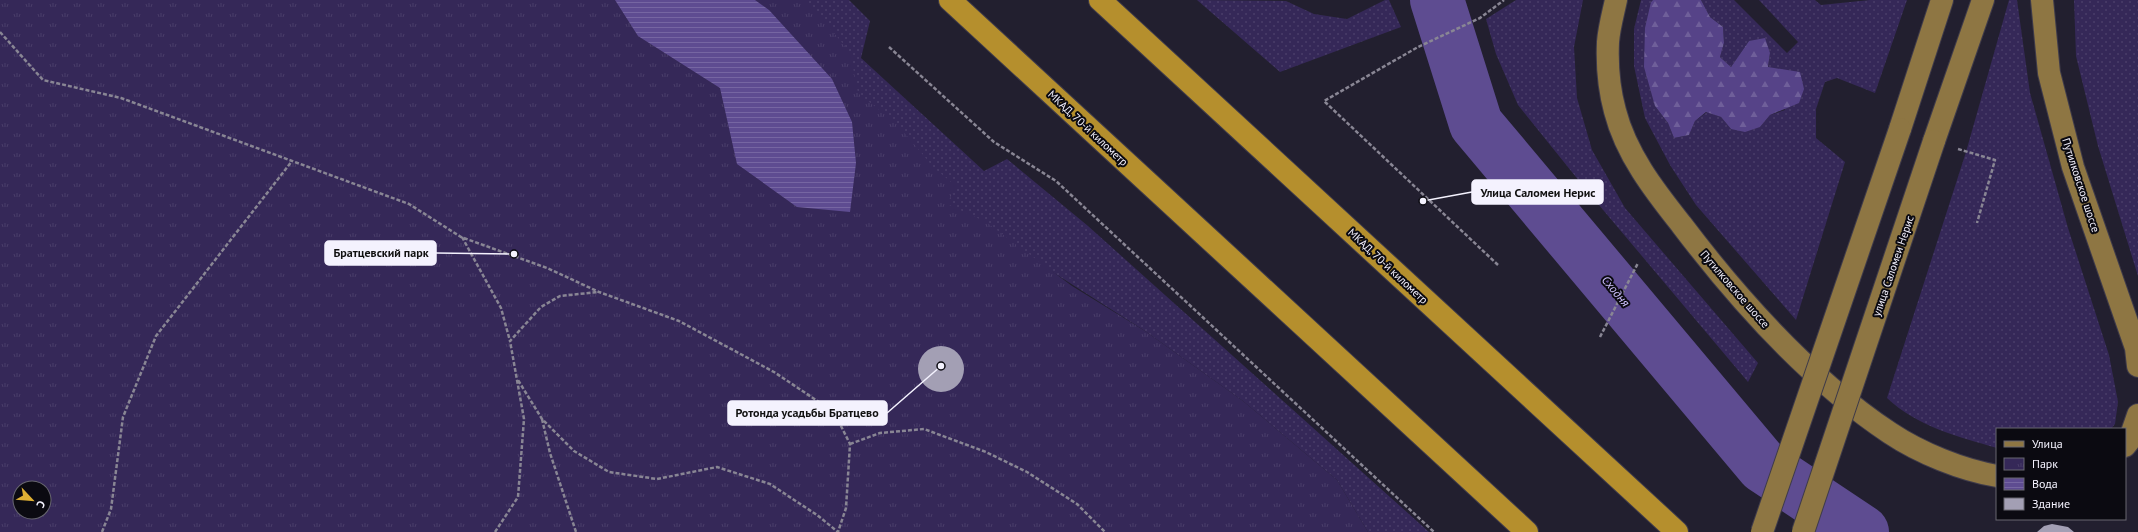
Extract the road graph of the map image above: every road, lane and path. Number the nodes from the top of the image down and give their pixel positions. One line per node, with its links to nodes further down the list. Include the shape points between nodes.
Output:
1 (950, 0): 31 (highway, МКАД, 70-й километр)
2 (1100, 0): 32 (highway, МКАД, 70-й километр)
3 (1504, 0): 15 (path, via 1480,18 1418,47 1324,101)
4 (1616, 0): 25 (main road, Путилковское шоссе, via 1608,41 1609,78 1615,111 1628,146 1652,186 1706,258 1769,329 1837,393 1891,434 1943,460)
5 (1942, 0): 33 (main road, bridge)
6 (1983, 0): 34 (main road, улица Саломеи Нерис, bridge)
7 (2042, 0): 19 (main road, Путилковское шоссе, via 2049,73 2073,167 2136,348)
8 (0, 32): 11 (path, via 43,80 121,98)
9 (889, 47): 30 (path, via 994,142 1056,181)
10 (1958, 149): 12 (path, via 1995,160)
11 (292, 161): 13 (path, via 410,204); 26 (path, via 156,336 123,417 111,508)
12 (1976, 223)
13 (461, 237): 16 (path, via 547,268); 18 (path, via 500,308)
14 (1638, 263): 17 (path)
15 (1498, 265)
16 (599, 292): 18 (path, via 560,296 541,307); 23 (path, via 679,321 774,372 834,412)
17 (1600, 337)
18 (510, 341): 20 (path)
19 (2138, 366)
20 (518, 380): 22 (path); 27 (path, via 524,419 518,497)
21 (2138, 415): 24 (main road)
22 (542, 419): 23 (path, via 574,451 609,472 657,479 717,467 770,484 838,532 846,508); 28 (path, via 550,453)
23 (850, 444): 29 (path, via 880,433 924,429 986,452 1027,472 1077,504)
24 (2126, 445)
25 (1996, 476)
26 (102, 532)
27 (495, 532)
28 (576, 532)
29 (1105, 532)
30 (1434, 532)
31 (1527, 532)
32 (1677, 532)
33 (1762, 532)
34 (1803, 532)

